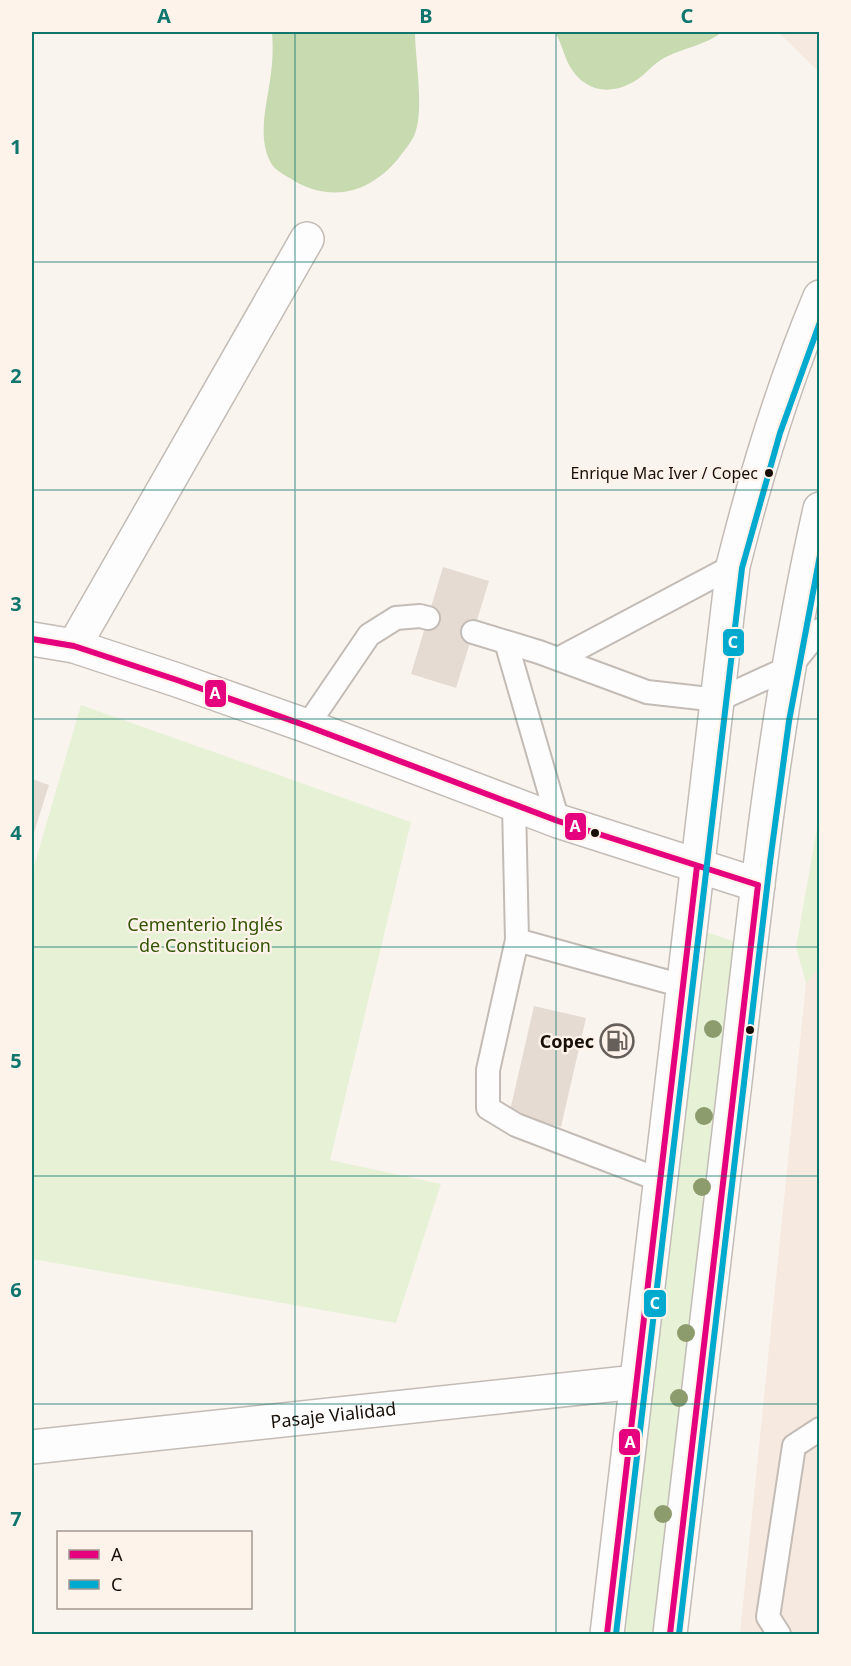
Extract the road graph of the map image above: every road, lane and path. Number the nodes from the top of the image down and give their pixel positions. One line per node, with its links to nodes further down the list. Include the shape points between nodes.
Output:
1 (307, 239): 10 (main road)
2 (819, 297): 4 (main road, via 776,412)
3 (819, 509): 12 (main road)
4 (733, 566): 11 (lane); 13 (main road)
5 (428, 618): 14 (lane, via 396,618 369,635)
6 (819, 630): 12 (lane)
7 (473, 632): 9 (lane)
8 (32, 639): 10 (main road)
9 (506, 642): 11 (lane); 16 (lane)
10 (74, 646): 14 (main road)
11 (558, 659): 13 (lane, via 648,692)
12 (790, 667): 13 (lane); 18 (main road)
13 (718, 700): 17 (main road)
14 (308, 726): 15 (main road)
15 (514, 805): 16 (main road); 19 (lane)
16 (558, 821): 17 (main road)
17 (697, 866): 18 (main road); 20 (main road)
18 (758, 885): 26 (main road)
19 (517, 940): 20 (lane); 21 (lane, via 488,1070 488,1108 516,1125)
20 (683, 986): 21 (main road)
21 (660, 1180): 22 (main road)
22 (636, 1382): 24 (main road, Pasaje Vialidad); 25 (main road)
23 (819, 1429): 27 (lane, via 794,1446 768,1617)
24 (32, 1447)
25 (606, 1635)
26 (670, 1635)
27 (779, 1635)

